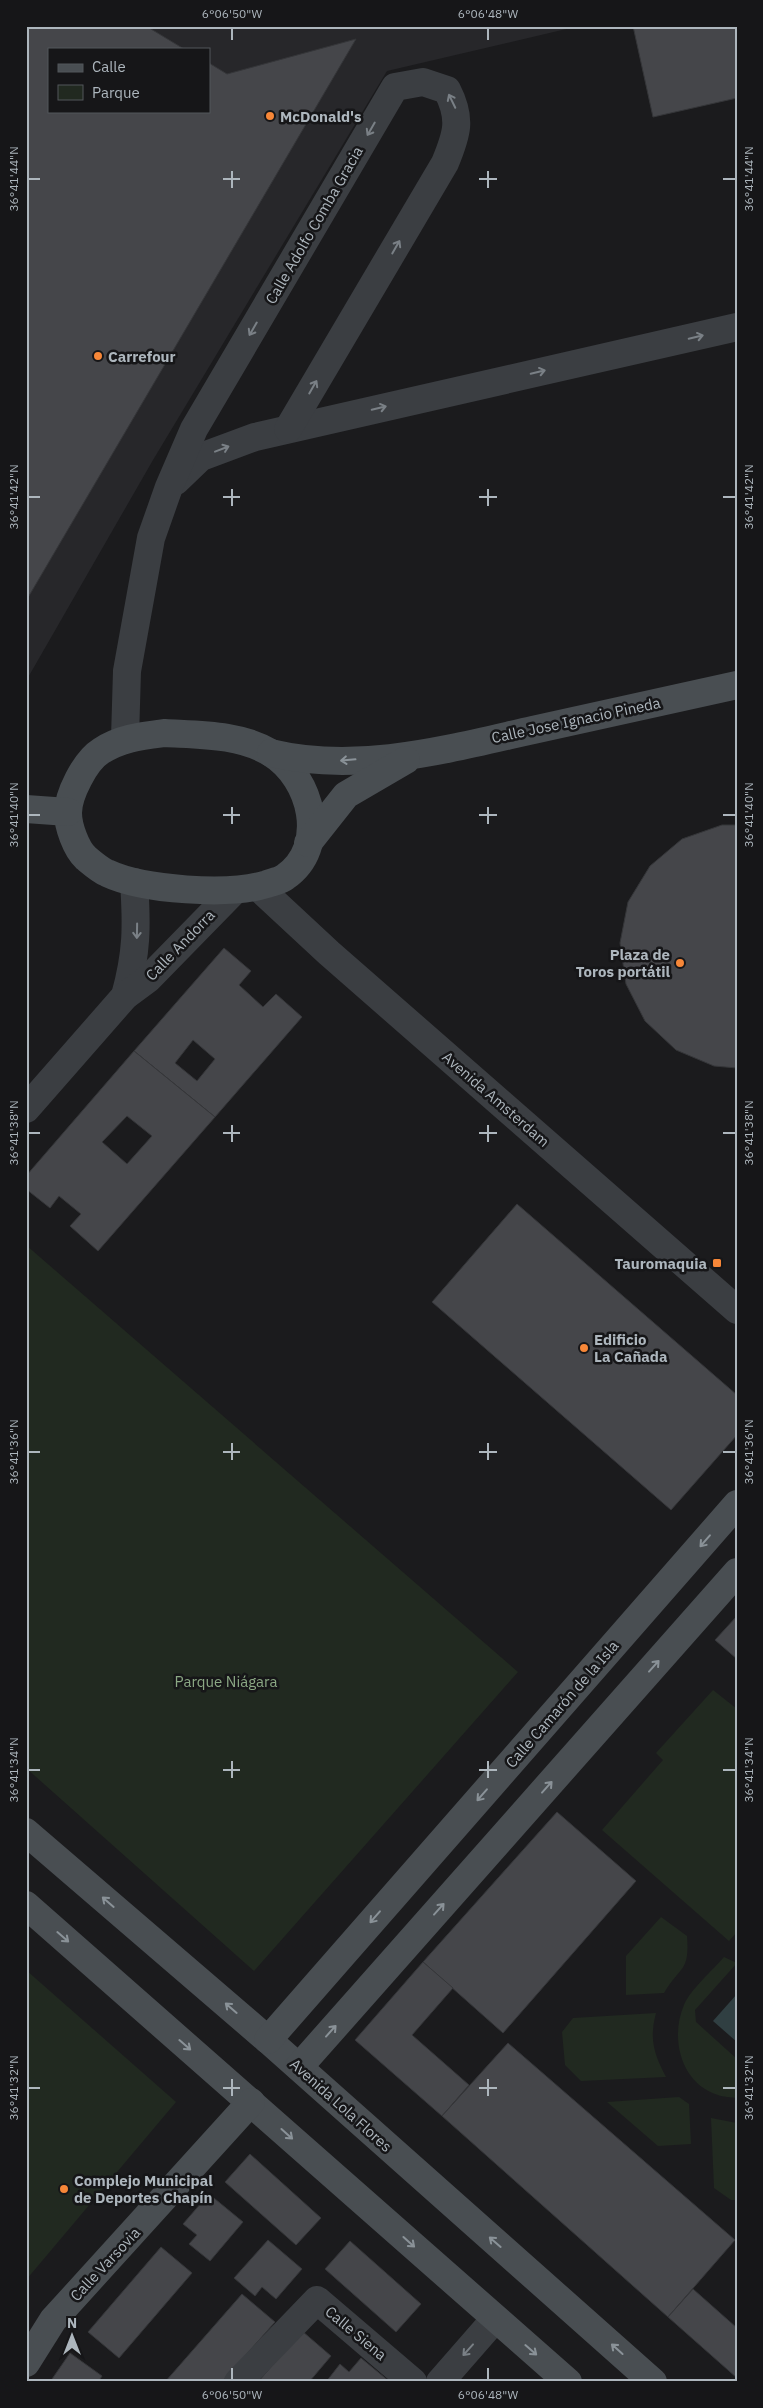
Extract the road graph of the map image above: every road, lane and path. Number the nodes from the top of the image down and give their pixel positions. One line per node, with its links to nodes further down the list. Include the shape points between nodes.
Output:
1 (737, 328): 2 (street, Calle Adolfo Comba Gracia, one-way to 1)
2 (288, 429): 3 (street, Calle Adolfo Comba Gracia, one-way to 2, via 201,457); 3 (street, Calle Adolfo Comba Gracia, one-way to 3, via 445,163 457,134 456,107 446,90 424,82 395,87 194,429)
3 (170, 487): 5 (street, Calle Adolfo Comba Gracia, via 150,538 128,671)
4 (737, 685): 7 (street, Calle Jose Ignacio Pineda)
5 (125, 738): 6 (street, via 165,733 216,736 245,741); 9 (street, via 98,752 79,776)
6 (271, 753): 7 (street, Calle Jose Ignacio Pineda, one-way to 6, via 330,762); 10 (street, via 289,768 304,789 312,817)
7 (414, 756): 10 (street, Calle Jose Ignacio Pineda, via 346,795)
8 (26, 809): 9 (street)
9 (68, 812): 11 (street, via 73,834 84,856 106,873)
10 (308, 842): 12 (street, via 300,863 284,878)
11 (134, 882): 12 (street); 13 (street, Calle Andorra, one-way to 13, via 136,951)
12 (246, 889): 13 (street, Calle Andorra, via 148,979); 15 (street, Avenida Amsterdam, via 328,953)
13 (125, 996): 14 (street, Calle Andorra)
14 (26, 1109)
15 (737, 1310)
16 (737, 1504): 20 (street, Calle Camarón de la Isla, one-way to 20)
17 (737, 1572): 21 (street, one-way to 17)
18 (26, 1832): 20 (street, Avenida Lola Flores, one-way to 18)
19 (26, 1905): 22 (street, one-way to 22)
20 (268, 2040): 21 (street, Avenida Lola Flores)
21 (299, 2067): 29 (street, Avenida Lola Flores, one-way to 21)
22 (251, 2102): 23 (street, one-way to 23); 24 (street, Calle Varsovia, via 53,2320)
23 (495, 2319): 27 (street, one-way to 27); 28 (street, one-way to 28)
24 (26, 2363)
25 (238, 2382): 26 (street, Calle Siena, via 316,2300)
26 (413, 2382)
27 (440, 2382)
28 (568, 2382)
29 (653, 2382)

